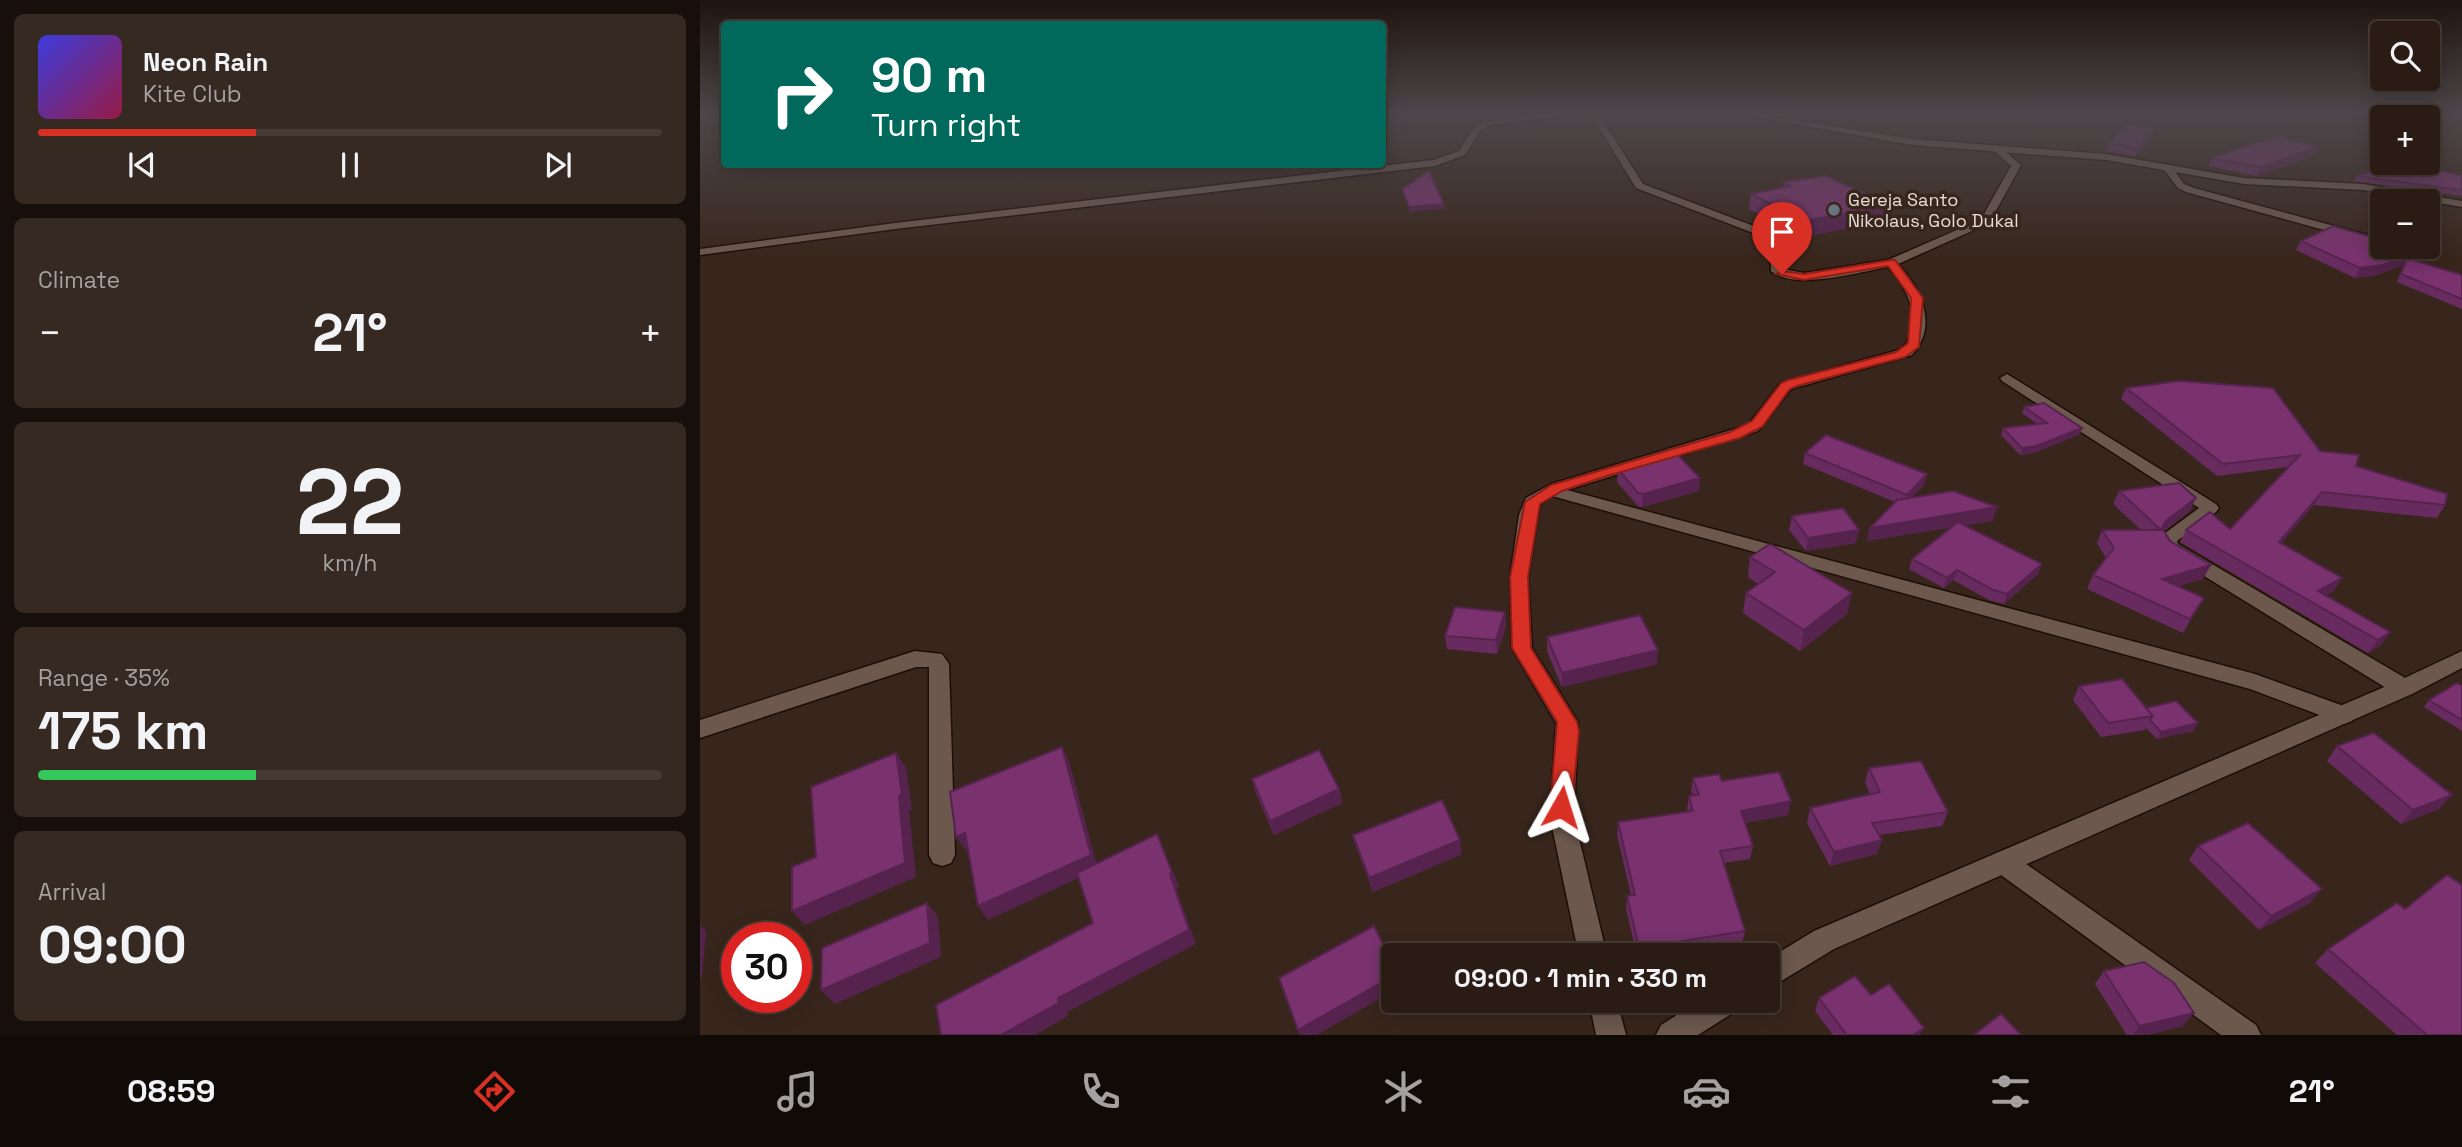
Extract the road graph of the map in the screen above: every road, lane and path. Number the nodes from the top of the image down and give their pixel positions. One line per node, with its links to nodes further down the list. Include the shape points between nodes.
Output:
1 (1440, 161): 8 (street)
2 (1623, 161): 9 (street, via 1636,183 1768,235 1776,244 1775,268 1782,274 1804,277)
3 (2012, 161): 9 (street, via 2016,165 1988,216)
4 (2130, 161): 5 (street)
5 (2167, 167): 6 (street, via 2244,181 2363,187); 7 (street, via 2181,186 2190,190)
6 (2462, 204)
7 (2370, 240)
8 (700, 252)
9 (1891, 263): 11 (street, via 1917,298 1917,337 1912,349 1786,386 1757,424 1735,435)
10 (2007, 378): 13 (street, via 2208,506 2210,510 2167,540 2171,548)
11 (1551, 491): 14 (street, via 2255,682); 18 (street, via 1532,502 1528,515 1519,577 1522,648 1567,722 1562,817)
12 (2462, 659): 13 (street)
13 (2404, 688): 14 (street)
14 (2344, 715): 17 (street)
15 (700, 729): 16 (street, via 915,659 935,659 939,664)
16 (942, 855)
17 (2003, 862): 19 (street, via 1824,940); 24 (street)
18 (1590, 943)
19 (1780, 968)
20 (1606, 1013): 22 (street)
21 (1707, 1013): 23 (street)
22 (1611, 1035)
23 (1671, 1035)
24 (2246, 1035)

